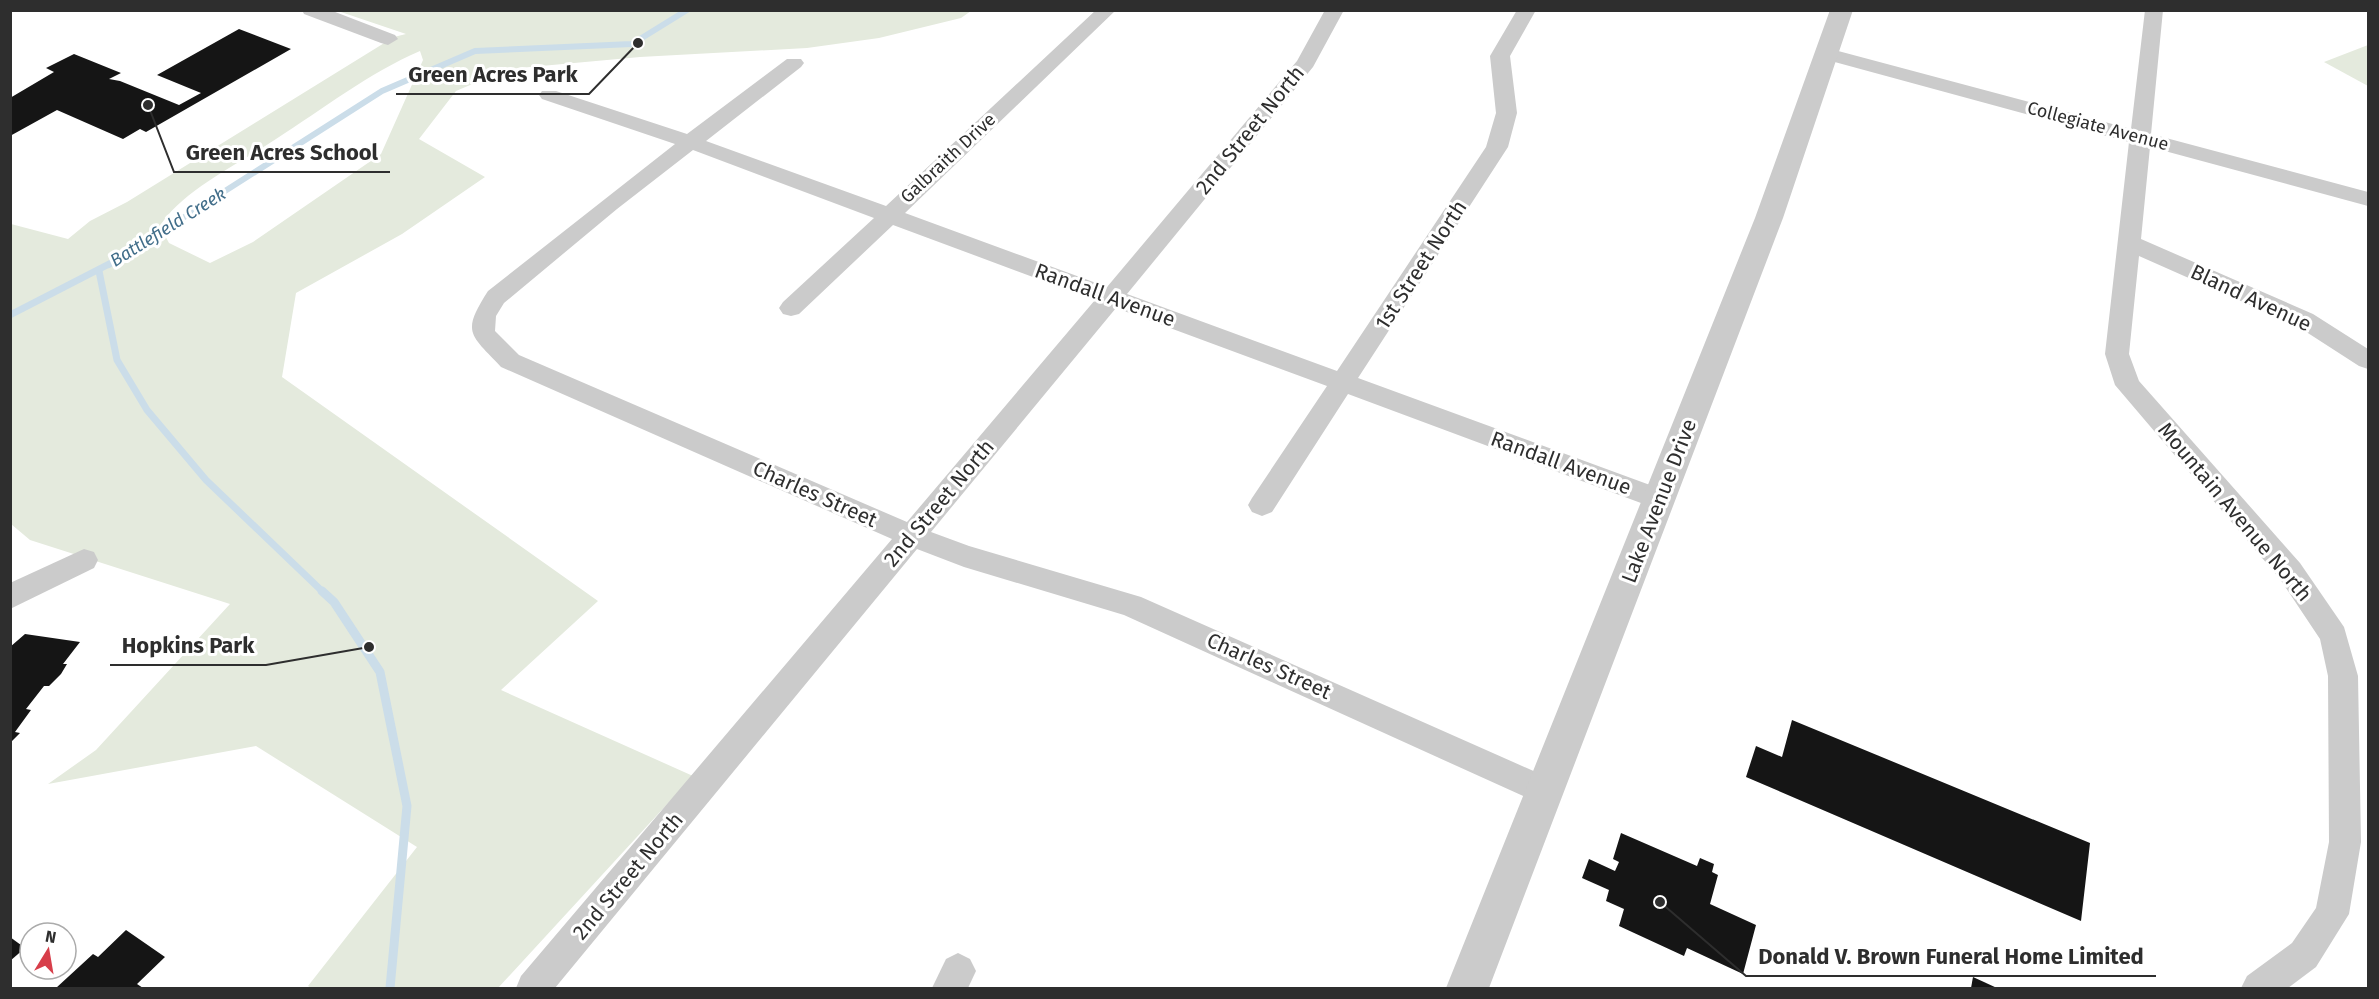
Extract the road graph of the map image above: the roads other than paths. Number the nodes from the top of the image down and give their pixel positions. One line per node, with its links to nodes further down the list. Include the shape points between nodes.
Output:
1 (311, 10): 7 (street)
2 (1107, 10): 14 (street, Galbraith Drive)
3 (1335, 10): 16 (street, 2nd Street North, via 1299,72)
4 (1527, 10): 19 (street, 1st Street North, via 1500,56 1509,106 1506,130)
5 (1842, 10): 8 (street, Lake Avenue Drive)
6 (2154, 10): 11 (street, Mountain Avenue North)
7 (388, 39)
8 (1827, 54): 11 (street, Collegiate Avenue); 20 (street, Lake Avenue Drive, via 1769,218)
9 (794, 63): 12 (street, Charles Street)
10 (549, 95): 12 (street, Randall Avenue)
11 (2142, 137): 13 (street, Collegiate Avenue); 15 (street, Mountain Avenue North)
12 (690, 142): 14 (street, Randall Avenue); 22 (street, Charles Street, via 496,297 484,316 483,333 510,361)
13 (2368, 199)
14 (888, 215): 16 (street, Randall Avenue); 17 (street, Galbraith Drive)
15 (2130, 243): 18 (street, Bland Avenue, via 2305,320); 28 (street, Mountain Avenue North, via 2117,354 2128,385 2290,571 2334,636 2343,676 2345,842 2332,914 2304,955)
16 (1110, 297): 19 (street, Randall Avenue); 22 (street, 2nd Street North)
17 (791, 308)
18 (2368, 360)
19 (1344, 383): 20 (street, Randall Avenue); 21 (street, 1st Street North)
20 (1659, 499): 25 (street, Lake Avenue Drive)
21 (1262, 505)
22 (912, 536): 25 (street, Charles Street, via 964,556 1131,605); 26 (street, 2nd Street North)
23 (84, 560): 24 (street)
24 (10, 597)
25 (1545, 791): 27 (street, Lake Avenue Drive)
26 (533, 988)
27 (1467, 988)
28 (2259, 988)

